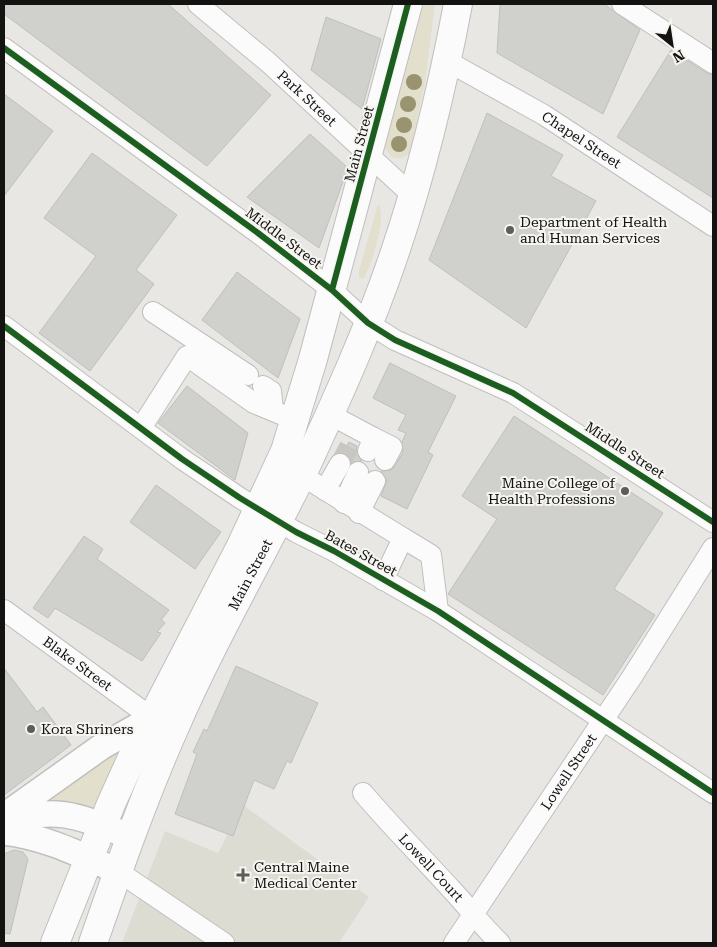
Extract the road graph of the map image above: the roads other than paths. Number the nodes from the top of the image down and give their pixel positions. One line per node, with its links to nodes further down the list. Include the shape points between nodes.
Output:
1 (198, 4): 8 (street, Park Street, via 269,63)
2 (408, 4): 8 (highway, Main Street)
3 (458, 4): 6 (highway, Main Street)
4 (622, 4): 7 (street)
5 (4, 48): 11 (street, Middle Street)
6 (447, 61): 9 (highway, Main Street); 10 (street, Chapel Street, via 544,115)
7 (713, 63)
8 (369, 156): 9 (street, Park Street); 11 (highway, Main Street)
9 (413, 196): 13 (highway, Main Street)
10 (713, 226)
11 (332, 290): 13 (street, Middle Street); 17 (highway, Main Street)
12 (153, 312): 15 (street)
13 (368, 324): 16 (highway, Main Street); 26 (street, Middle Street, via 395,340 513,393)
14 (4, 326): 18 (street, Bates Street)
15 (226, 372): 17 (street, via 254,403); 17 (street, via 255,381 271,391); 18 (street, via 187,356)
16 (329, 414): 19 (street); 21 (highway, Main Street)
17 (284, 415): 25 (highway, Main Street, via 285,451)
18 (141, 428): 25 (street, Bates Street)
19 (368, 445)
20 (340, 464): 23 (street)
21 (301, 475): 23 (street); 25 (highway, Main Street)
22 (367, 477): 24 (street)
23 (325, 490): 24 (street)
24 (351, 508): 27 (street)
25 (268, 515): 29 (street, Bates Street); 32 (highway, Main Street); 40 (highway, Main Street, via 174,728)
26 (713, 522)
27 (403, 538): 29 (street); 31 (street, via 431,554)
28 (713, 548): 33 (street, Lowell Street)
29 (383, 580): 31 (street, Bates Street)
30 (4, 610): 32 (street, Blake Street)
31 (438, 611): 33 (street, Bates Street)
32 (152, 718): 36 (main road, via 101,747); 38 (highway, Main Street)
33 (602, 721): 35 (street, Bates Street); 43 (street, Lowell Street)
34 (363, 793): 43 (street, Lowell Court)
35 (713, 793)
36 (4, 816)
37 (4, 824): 38 (main road, via 42,813 76,816)
38 (102, 825): 40 (main road); 41 (highway, Main Street)
39 (4, 832): 41 (main road, via 29,835)
40 (131, 837): 42 (highway, Main Street)
41 (88, 858): 42 (main road); 44 (highway, Main Street)
42 (118, 872): 45 (highway, Main Street); 46 (street)
43 (473, 916): 47 (street, Lowell Street); 48 (street, Lowell Court)
44 (55, 943)
45 (93, 943)
46 (224, 943)
47 (454, 943)
48 (500, 943)

